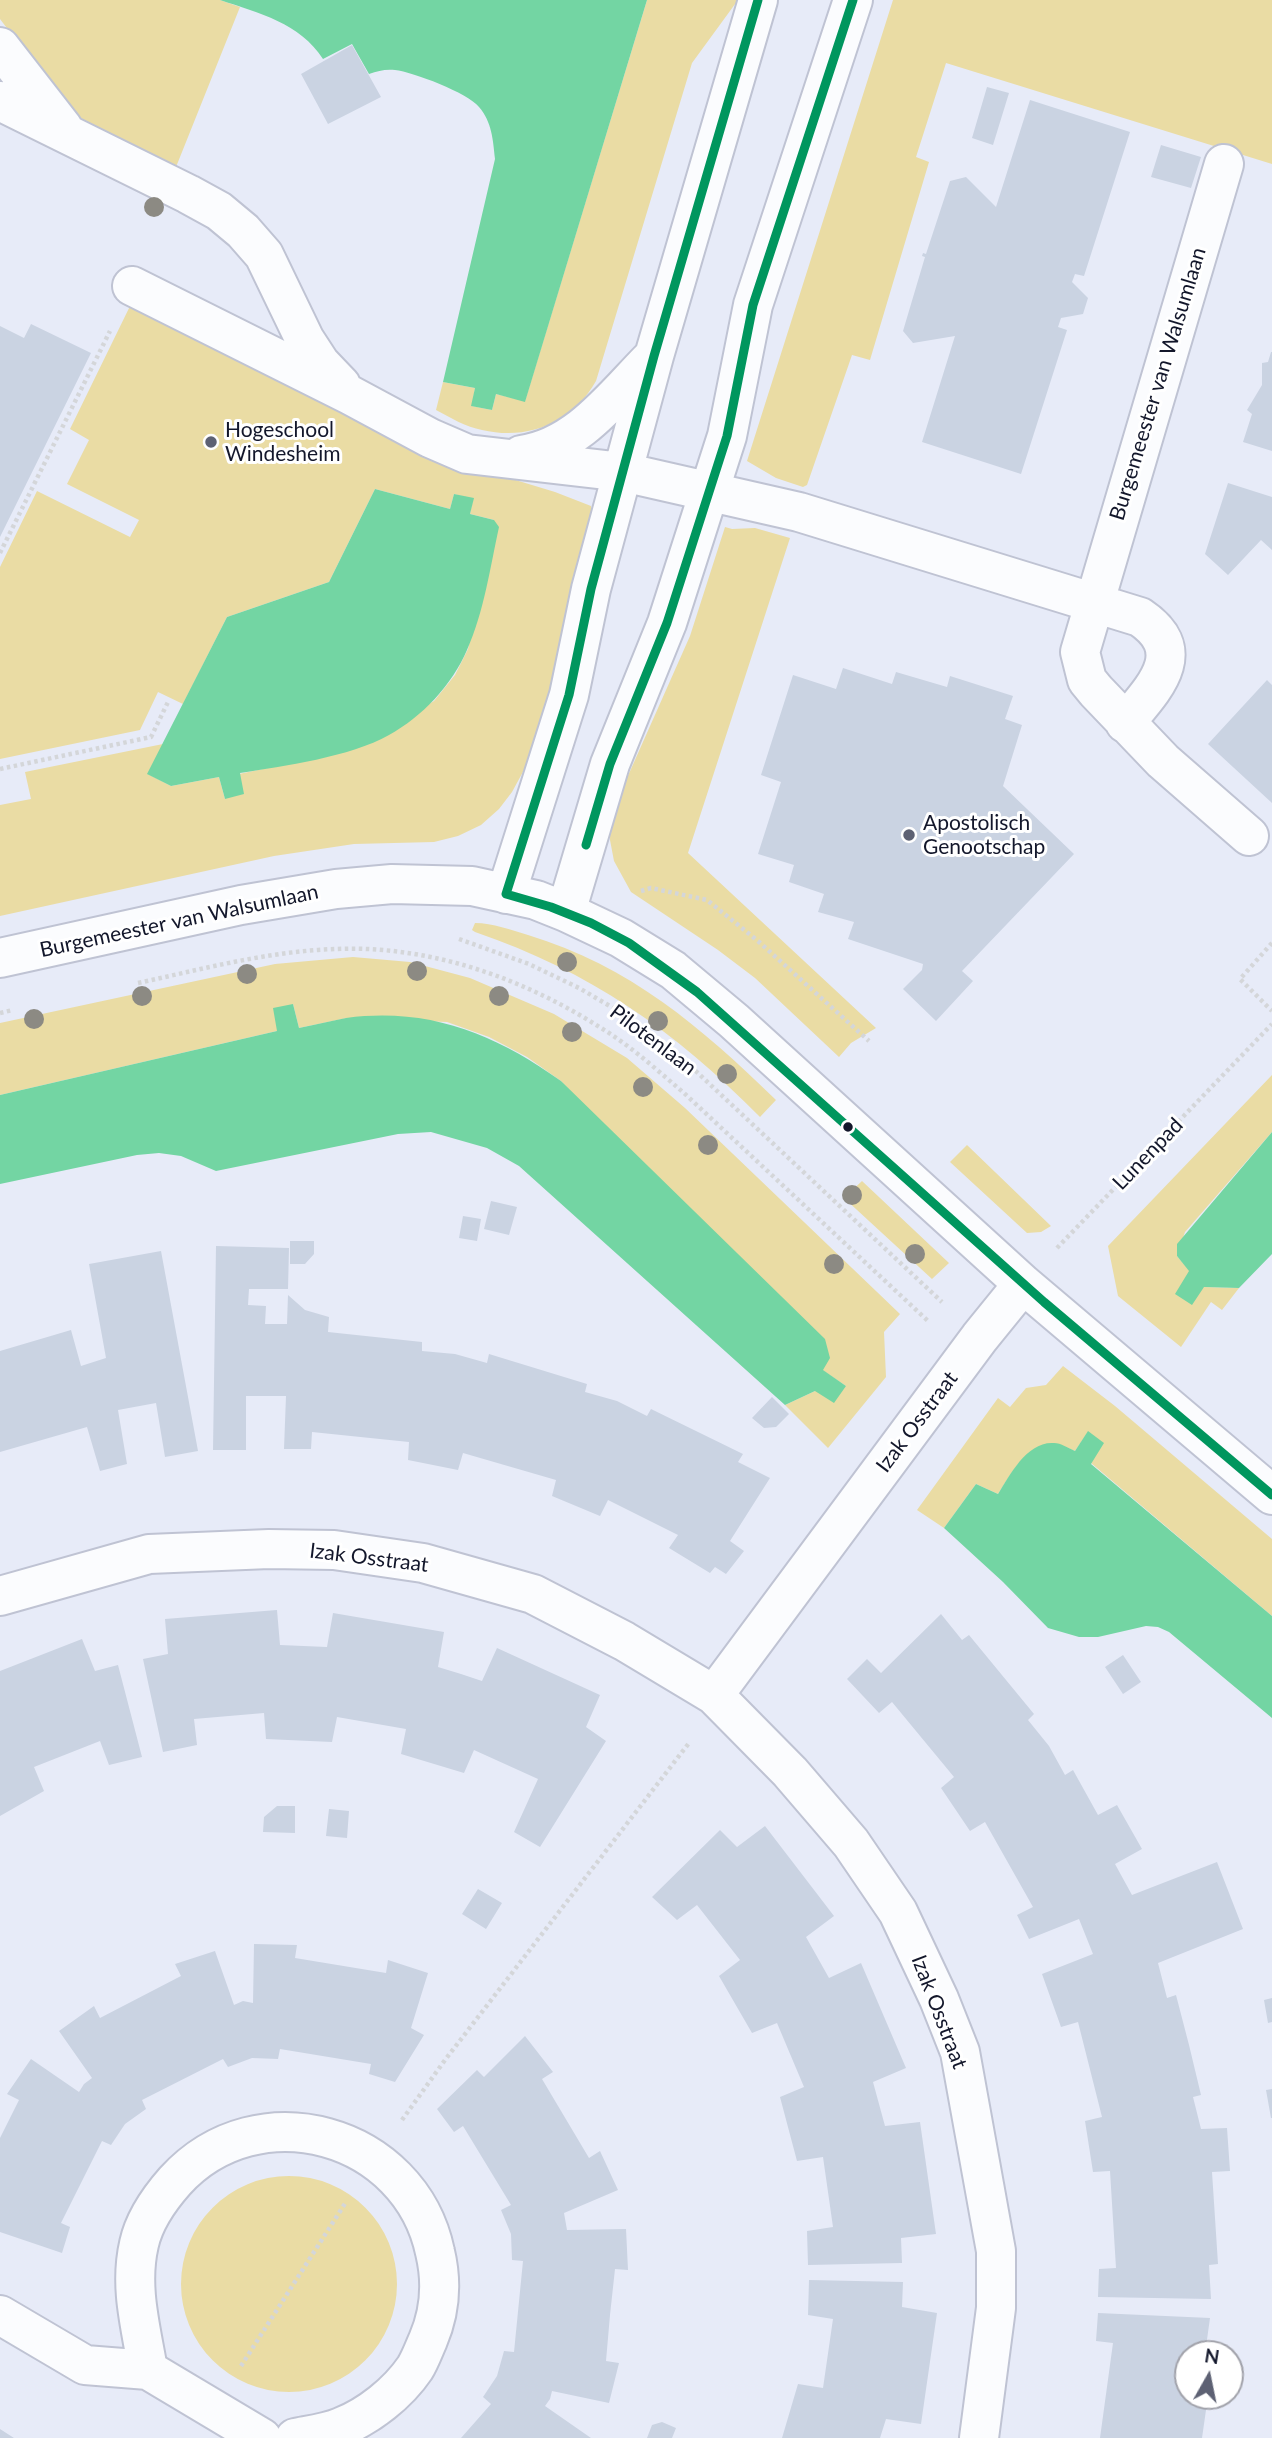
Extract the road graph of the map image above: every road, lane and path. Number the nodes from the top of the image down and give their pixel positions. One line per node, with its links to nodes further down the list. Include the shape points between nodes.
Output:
1 (758, 0): 6 (street)
2 (853, 0): 10 (street, via 753,305 727,436)
3 (5, 71): 7 (street, via 68,135 219,211 243,231 264,255 320,363)
4 (1224, 164): 12 (street, Burgemeester van Walsumlaan)
5 (132, 286): 7 (street); 11 (path)
6 (654, 356): 8 (street, via 583,428 536,453); 9 (street)
7 (350, 395): 8 (street, via 467,454)
8 (506, 457): 9 (street)
9 (623, 471): 10 (street); 18 (street, via 569,695)
10 (709, 492): 12 (street, via 799,512); 19 (street, via 667,623 610,764)
11 (0, 553)
12 (1093, 604): 14 (street, Burgemeester van Walsumlaan, via 1080,652 1082,667 1087,680); 14 (street, via 1140,618 1160,636 1165,649 1161,678)
13 (168, 702): 15 (path, via 151,737)
14 (1125, 723): 16 (street, Burgemeester van Walsumlaan)
15 (0, 769)
16 (1249, 836)
17 (639, 891): 28 (path, via 651,888 707,900)
18 (506, 894): 19 (street); 22 (street, Burgemeester van Walsumlaan, via 437,884 336,890 241,905)
19 (566, 912): 29 (street, via 621,937 683,979)
20 (454, 938): 30 (path, Pilotenlaan, via 529,964 632,1019 684,1060)
21 (1272, 943): 25 (path, via 1240,979)
22 (0, 958)
23 (129, 985): 30 (path, via 289,953 337,949 426,955 520,986 603,1028 643,1058)
24 (26, 1007): 26 (path)
25 (1272, 1010)
26 (0, 1013)
27 (1272, 1024): 29 (path, Lunenpad)
28 (869, 1041)
29 (1023, 1284): 30 (street, Izak Osstraat); 31 (street)
30 (973, 1347): 33 (street, Izak Osstraat)
31 (1272, 1495)
32 (0, 1596): 33 (street, Izak Osstraat, via 149,1554 334,1549 424,1563 533,1594 624,1641)
33 (713, 1695): 34 (path, via 694,1738); 40 (street, Izak Osstraat, via 790,1772 851,1843 898,1912 960,2052 996,2251 996,2308)
34 (374, 2158): 36 (street, via 327,2136 280,2131 233,2141 191,2164 159,2199 139,2243 134,2291); 37 (path); 39 (street, via 407,2188 430,2229 440,2276 435,2324 415,2368 383,2403 341,2427)
35 (0, 2315): 36 (street, via 85,2365)
36 (148, 2370): 37 (street)
37 (214, 2409): 38 (street)
38 (262, 2438)
39 (295, 2438)
40 (979, 2438)

